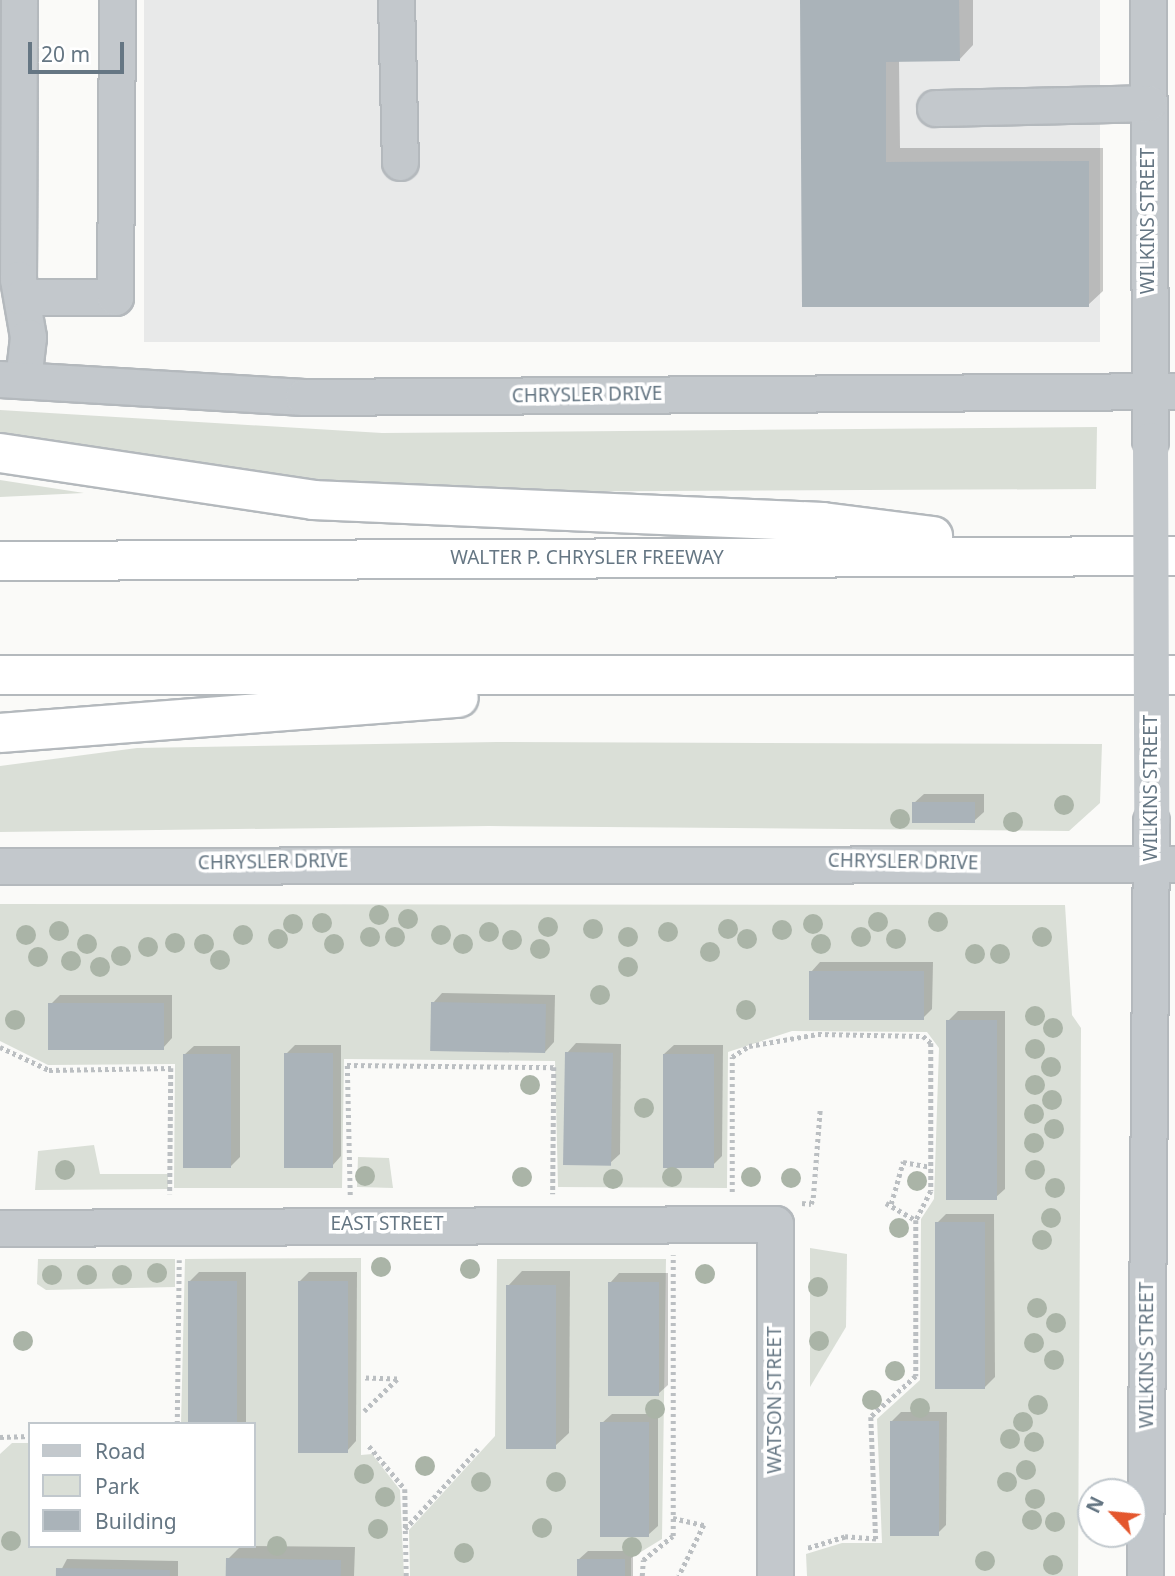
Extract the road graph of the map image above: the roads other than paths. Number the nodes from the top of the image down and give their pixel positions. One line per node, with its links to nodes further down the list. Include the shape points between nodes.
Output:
1 (19, 0): 8 (street)
2 (117, 0): 8 (street, via 115,297)
3 (396, 0): 7 (street)
4 (1148, 0): 5 (street, WILKINS STREET)
5 (1148, 103): 6 (street); 10 (street, WILKINS STREET)
6 (935, 108)
7 (400, 162)
8 (22, 298): 9 (street, via 29,337)
9 (12, 380): 10 (street, CHRYSLER DRIVE, via 303,397)
10 (1162, 391): 19 (street, WILKINS STREET, bridge, via 1150,440 1151,821)
11 (0, 453): 12 (highway, via 313,500 823,522 970,541)
12 (1027, 555): 13 (highway, WALTER P. CHRYSLER FREEWAY); 14 (highway, WALTER P. CHRYSLER FREEWAY)
13 (1175, 556)
14 (0, 561)
15 (790, 674): 16 (highway); 17 (highway); 18 (highway)
16 (0, 675)
17 (1175, 675)
18 (0, 733)
19 (1163, 865): 20 (street, CHRYSLER DRIVE, via 909,861); 24 (street, WILKINS STREET)
20 (0, 866)
21 (788, 1213): 22 (street, EAST STREET); 23 (street, WATSON STREET)
22 (0, 1228)
23 (775, 1576)
24 (1145, 1576)

